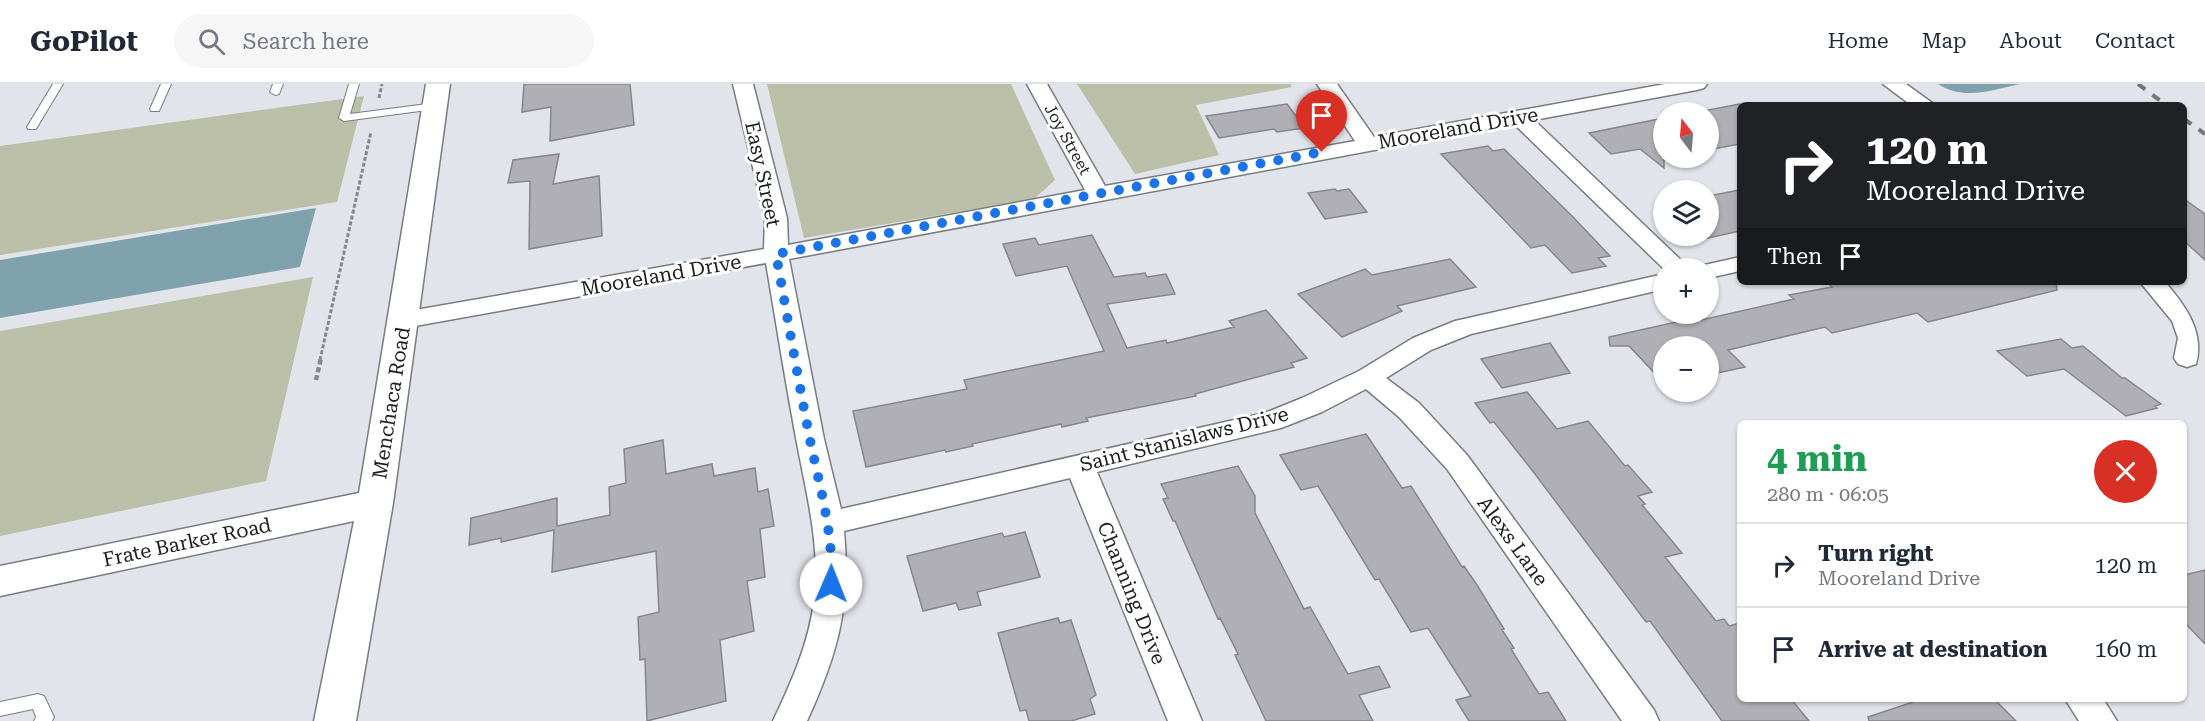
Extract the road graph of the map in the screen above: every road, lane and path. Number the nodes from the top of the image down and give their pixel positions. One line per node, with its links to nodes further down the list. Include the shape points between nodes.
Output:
1 (58, 84): 16 (lane)
2 (166, 84): 13 (lane)
3 (354, 84): 14 (lane, via 344,118)
4 (382, 84): 14 (path)
5 (743, 84): 19 (street, Easy Street, via 776,218)
6 (1037, 84): 18 (street, Joy Street)
7 (1327, 84): 17 (street)
8 (1697, 84): 10 (street, Mooreland Drive)
9 (1893, 84): 12 (street)
10 (1628, 90): 15 (street, Mooreland Drive)
11 (437, 95): 14 (lane); 25 (main road, Menchaca Road)
12 (1920, 102)
13 (155, 109)
14 (375, 114): 28 (path)
15 (1519, 117): 17 (street, Mooreland Drive); 20 (street)
16 (32, 127)
17 (1367, 143): 18 (street, Mooreland Drive)
18 (1099, 195): 19 (street, Mooreland Drive)
19 (776, 254): 25 (street, Mooreland Drive); 31 (street, Easy Street)
20 (1666, 258)
21 (1737, 265): 22 (street)
22 (1719, 269)
23 (1653, 284): 27 (street, Saint Stanislaws Drive, via 1464,327 1422,344)
24 (2155, 285): 26 (street, via 2184,319 2191,338)
25 (404, 320): 30 (main road, Menchaca Road)
26 (2187, 358)
27 (1368, 377): 29 (street, Saint Stanislaws Drive, via 1271,421); 39 (street, Alexs Lane, via 1409,410 1457,462)
28 (315, 380)
29 (1080, 466): 31 (street, Saint Stanislaws Drive); 38 (street, Channing Drive)
30 (375, 502): 32 (main road, Frate Barker Road); 36 (main road, Menchaca Road)
31 (829, 523): 37 (street, Easy Street, via 830,603 808,683)
32 (0, 581)
33 (2084, 702): 40 (street)
34 (0, 709): 35 (lane, via 38,701)
35 (43, 721)
36 (335, 721)
37 (790, 721)
38 (1185, 721)
39 (1642, 721)
40 (2100, 721)

